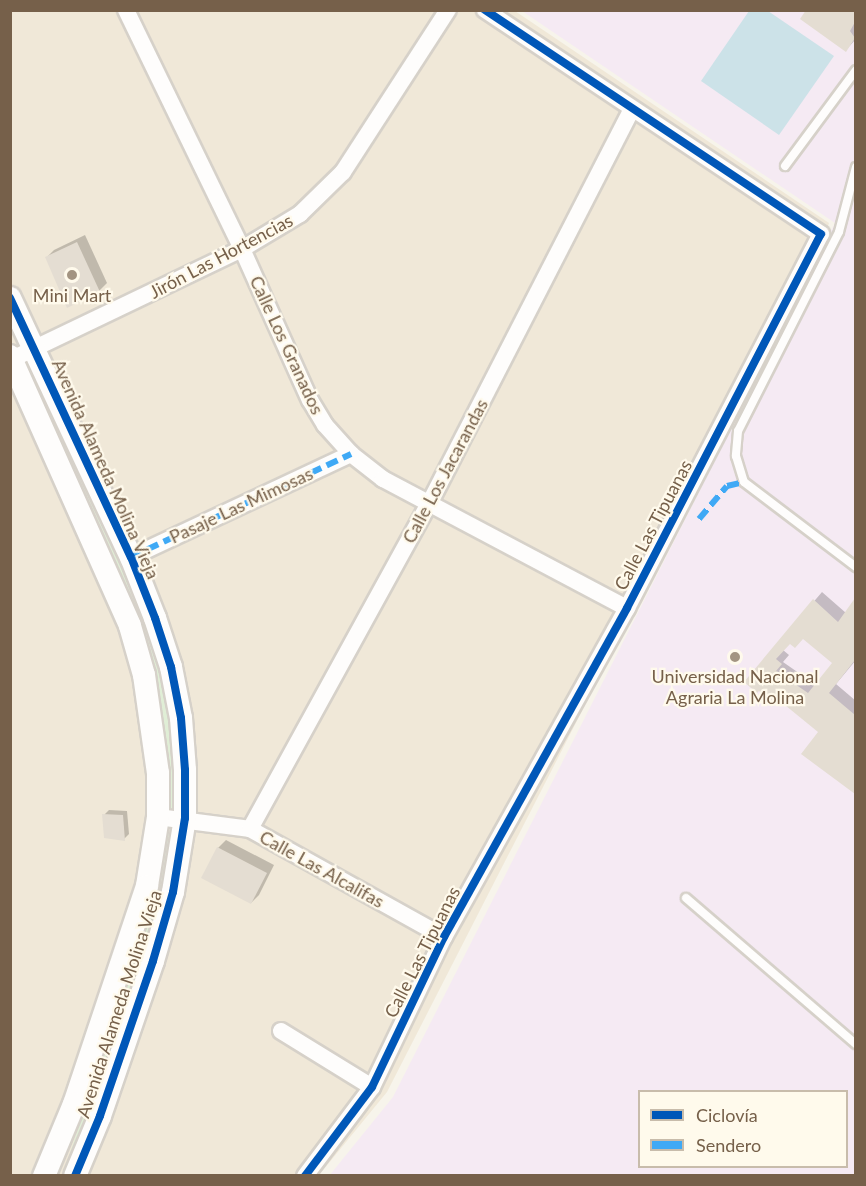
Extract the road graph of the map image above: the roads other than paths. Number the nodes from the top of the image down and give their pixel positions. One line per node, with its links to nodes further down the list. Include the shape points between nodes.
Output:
1 (126, 10): 8 (street, Calle Los Granados)
2 (448, 10): 8 (street, Jirón Las Hortencias, via 343,172 300,214)
3 (485, 10): 5 (street, Calle Las Tipuanas)
4 (855, 70): 6 (lane)
5 (632, 109): 13 (street, Calle Los Jacarandas); 16 (street, Calle Las Tipuanas, via 821,234)
6 (785, 166)
7 (855, 167): 15 (lane, via 839,232 738,431 736,456 744,482)
8 (242, 249): 10 (street, Jirón Las Hortencias); 12 (street, Calle Los Granados, via 310,400 325,425)
9 (10, 298): 10 (street, Avenida Alameda Molina Vieja)
10 (34, 349): 11 (street, Jirón Las Hortencias); 14 (street, Avenida Alameda Molina Vieja)
11 (11, 358): 17 (street, Avenida Alameda Molina Vieja, via 130,626 153,727)
12 (351, 454): 13 (street, Calle Los Granados, via 383,479); 14 (street, Pasaje Las Mimosas)
13 (430, 502): 16 (street, Calle Los Granados); 19 (street, Calle Los Jacarandas)
14 (131, 557): 18 (street, Avenida Alameda Molina Vieja, via 171,667 181,717)
15 (855, 567)
16 (627, 608): 21 (street, Calle Las Tipuanas)
17 (158, 817): 18 (street, Calle Las Alcalifas); 25 (street, Avenida Alameda Molina Vieja, via 147,886 127,952 74,1104)
18 (185, 818): 19 (street, Calle Las Alcalifas); 26 (street, Avenida Alameda Molina Vieja, via 173,892 153,961 100,1116)
19 (250, 829): 21 (street, Calle Las Alcalifas)
20 (686, 898): 23 (lane)
21 (444, 936): 24 (street, Calle Las Tipuanas)
22 (281, 1031): 24 (street)
23 (855, 1044)
24 (372, 1087): 27 (street, Calle Las Tipuanas)
25 (44, 1176)
26 (75, 1176)
27 (305, 1176)

